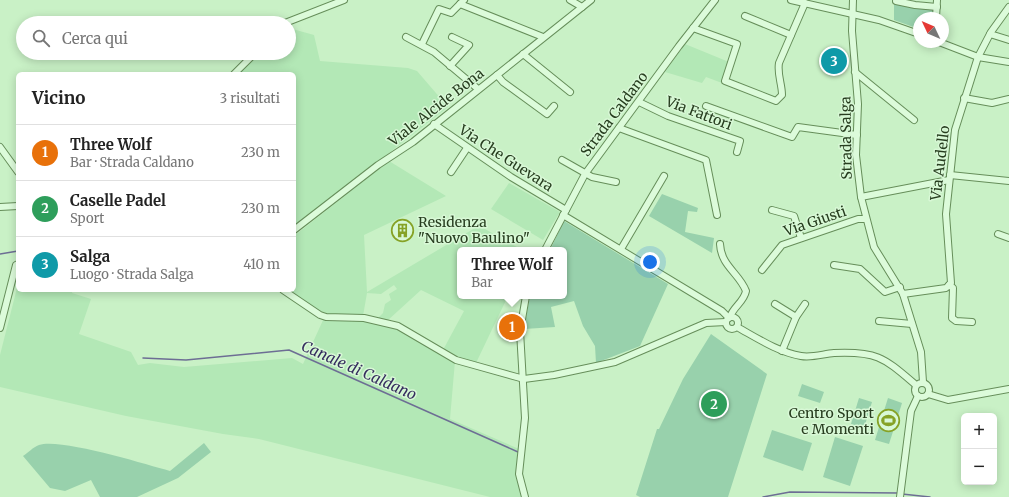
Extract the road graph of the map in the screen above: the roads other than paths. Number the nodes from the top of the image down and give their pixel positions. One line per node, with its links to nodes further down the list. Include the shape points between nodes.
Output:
1 (344, 0): 17 (street)
2 (570, 0): 11 (street)
3 (591, 0): 11 (street, Viale Alcide Bona)
4 (716, 0): 18 (street, Strada Caldano)
5 (791, 0): 10 (street)
6 (854, 0): 15 (street, Strada Salga)
7 (937, 0): 12 (street)
8 (896, 1): 12 (street)
9 (462, 2): 24 (street); 26 (street, via 451,14 440,9)
10 (805, 3): 15 (street); 21 (street)
11 (582, 7): 24 (street, Viale Alcide Bona)
12 (937, 7): 14 (street)
13 (1009, 7): 20 (street, Via Audello)
14 (937, 12)
15 (854, 14): 19 (street); 34 (street, Strada Salga, via 852,31)
16 (745, 16): 21 (street)
17 (296, 19)
18 (693, 28): 21 (street, via 737,44 724,81 773,101 779,100 782,96 779,63 786,42); 40 (street, Strada Caldano)
19 (913, 32)
20 (990, 34): 25 (street); 29 (street, Via Audello)
21 (792, 35)
22 (406, 37): 26 (street)
23 (452, 37): 32 (street, via 469,45)
24 (543, 37): 28 (street, Viale Alcide Bona)
25 (1009, 40)
26 (422, 44): 32 (street)
27 (949, 46): 29 (street)
28 (523, 54): 35 (street, Viale Alcide Bona); 37 (street)
29 (978, 57): 31 (street); 38 (street, Via Audello)
30 (248, 60): 33 (street)
31 (1009, 62)
32 (450, 66): 36 (street)
33 (236, 72)
34 (855, 72): 43 (street); 46 (street, Strada Salga)
35 (497, 75): 36 (street, Viale Alcide Bona); 41 (street, via 547,114)
36 (478, 89): 44 (street, Viale Alcide Bona)
37 (570, 92)
38 (964, 98): 39 (street, via 992,103); 55 (street, Via Audello, via 955,130)
39 (1009, 100)
40 (639, 102): 45 (street, Strada Caldano); 49 (street, Via Fattori, via 668,116 740,141)
41 (554, 106)
42 (706, 106): 46 (street, via 792,137 798,127)
43 (914, 120)
44 (434, 124): 48 (street, Via Che Guevara); 65 (street, Viale Alcide Bona)
45 (619, 128): 53 (street, Strada Caldano); 63 (street, via 706,160)
46 (857, 135): 58 (street, Strada Salga)
47 (0, 147): 51 (street)
48 (466, 148): 52 (street); 62 (street, Via Che Guevara)
49 (737, 152)
50 (562, 160): 53 (street)
51 (16, 169)
52 (451, 172)
53 (585, 174): 57 (street); 62 (street, Strada Caldano)
54 (664, 176): 71 (street)
55 (950, 177): 56 (street); 58 (street); 75 (street, Via Audello, via 946,230 951,274)
56 (1009, 180)
57 (616, 182)
58 (860, 197): 64 (street, Strada Salga)
59 (16, 206): 60 (street)
60 (0, 207)
61 (772, 210): 67 (street, via 794,216)
62 (564, 213): 70 (street, Strada Caldano); 71 (street, Via Che Guevara)
63 (717, 214)
64 (865, 219): 67 (street, Via Giusti); 76 (street, Strada Salga, via 874,247)
65 (296, 228)
66 (998, 234): 68 (street)
67 (801, 238): 74 (street, Via Giusti, via 782,245)
68 (1009, 238)
69 (720, 244): 83 (street, via 720,254 746,291)
70 (547, 247)
71 (621, 250): 83 (street, Via Che Guevara, via 722,311)
72 (16, 265): 88 (street)
73 (834, 265): 76 (street, via 860,269 885,292)
74 (762, 270)
75 (949, 285): 78 (street, via 946,288); 85 (street, Via Audello, via 953,288 952,318 956,321)
76 (900, 287): 78 (street, Strada Salga)
77 (286, 292): 90 (street, via 320,315 364,318 398,326 456,360)
78 (903, 294): 86 (street, Strada Salga)
79 (525, 299): 90 (street, via 520,331)
80 (775, 304): 82 (street)
81 (805, 304): 82 (street)
82 (796, 318): 89 (street)
83 (728, 319): 87 (street, via 737,319); 87 (street, via 730,329); 90 (street, via 706,323 615,362)
84 (879, 321): 86 (street)
85 (972, 322)
86 (912, 324): 91 (street, Strada Salga, via 921,352)
87 (737, 327): 89 (street)
88 (0, 328)
89 (782, 351): 92 (street, via 812,357 833,353 867,353 891,364)
90 (524, 379): 97 (street, via 525,418 519,474)
91 (923, 382): 92 (street); 94 (street, via 929,388)
92 (916, 385): 95 (street, via 914,391)
93 (1009, 389): 94 (street, via 948,400)
94 (928, 394): 95 (street)
95 (918, 396): 96 (street, via 911,410)
96 (900, 495)
97 (525, 497)

